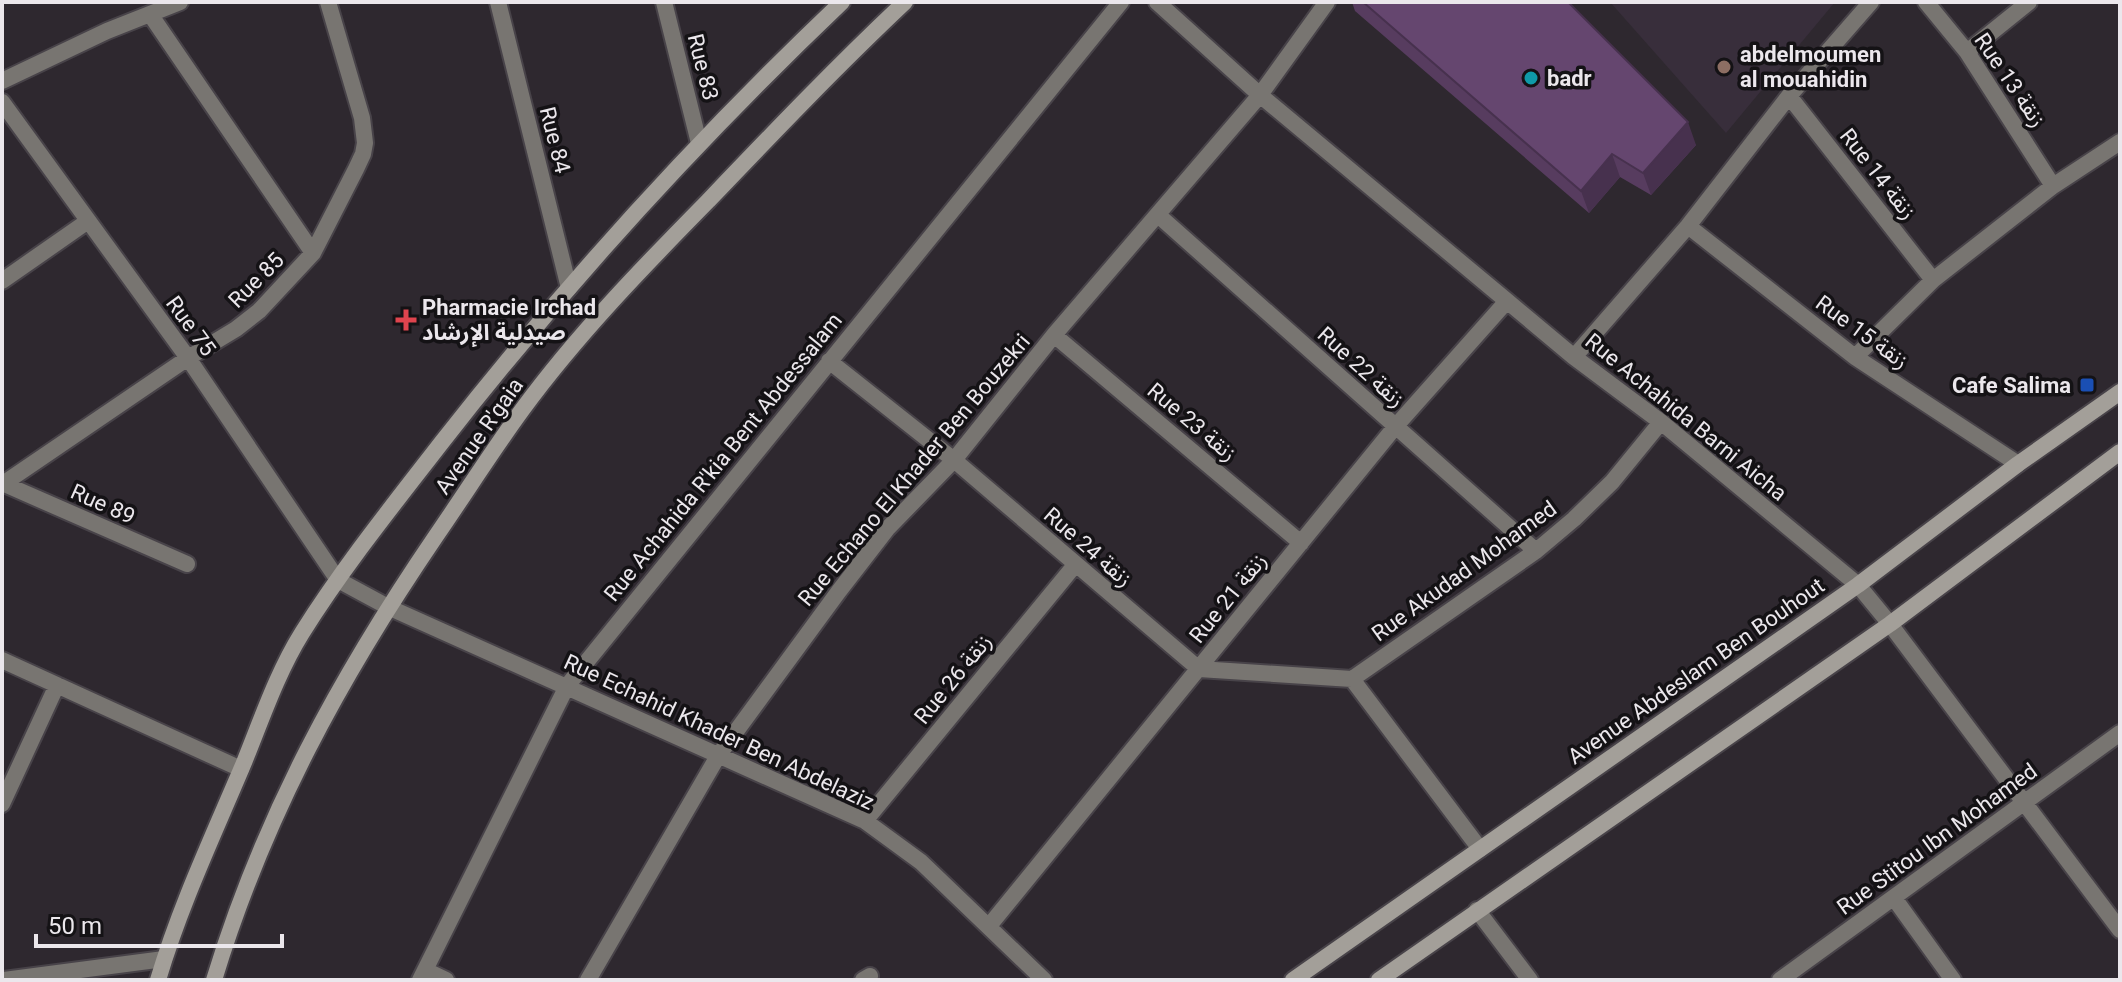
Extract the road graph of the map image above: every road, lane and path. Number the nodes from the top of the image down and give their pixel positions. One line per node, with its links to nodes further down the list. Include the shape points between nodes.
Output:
1 (180, 2): 13 (street)
2 (328, 2): 25 (street, Rue 85, via 365,143)
3 (498, 2): 28 (street, Rue 84)
4 (664, 2): 20 (street, Rue 83)
5 (842, 2): 20 (street, Avenue R'gaia)
6 (905, 2): 48 (street, Avenue R'gaia, via 815,89 588,331 522,410)
7 (1121, 2): 34 (street, Rue Achahida R'kia Bent Abdessalam)
8 (1157, 2): 16 (street, Rue Achahida Barni Aicha)
9 (1327, 2): 16 (street, Rue Echano El Khader Ben Bouzekri)
10 (1871, 2): 17 (street)
11 (1926, 2): 14 (street, Rue 13 زنقة)
12 (2029, 2): 14 (street)
13 (150, 14): 15 (street); 25 (street)
14 (1967, 52): 21 (street, Rue 13 زنقة)
15 (2, 81)
16 (1260, 95): 22 (street, Rue Echano El Khader Ben Bouzekri); 29 (street, Rue Achahida Barni Aicha)
17 (1789, 96): 24 (street); 26 (street, Rue 14 زنقة)
18 (2, 102): 23 (street, Rue 75)
19 (2120, 142): 21 (street)
20 (699, 143): 28 (street, Avenue R'gaia)
21 (2053, 186): 26 (street)
22 (1158, 215): 30 (street, Rue Echano El Khader Ben Bouzekri); 37 (street, Rue 22 زنقة)
23 (88, 221): 27 (street); 33 (street, Rue 75)
24 (1688, 226): 31 (street); 32 (street, Rue 15 زنقة)
25 (313, 253): 33 (street, Rue 85, via 259,311)
26 (1933, 280): 32 (street)
27 (2, 281)
28 (569, 288): 46 (street, Avenue R'gaia, via 488,383)
29 (1507, 301): 31 (street, Rue Achahida Barni Aicha); 37 (street, Rue 21 زنقة)
30 (1054, 335): 39 (street, Rue Echano El Khader Ben Bouzekri); 42 (street, Rue 23 زنقة)
31 (1574, 357): 36 (street, Rue Achahida Barni Aicha)
32 (1855, 357): 40 (street, Rue 15 زنقة)
33 (188, 358): 41 (street, Rue 85); 46 (street, Rue 75)
34 (829, 361): 39 (street, Rue 24 زنقة); 54 (street, Rue Achahida R'kia Bent Abdessalam)
35 (2120, 392): 40 (street, Avenue Abdeslam Ben Bouhout)
36 (1661, 422): 43 (street, Rue Akudad Mohamed, via 1612,482); 47 (street, Rue Achahida Barni Aicha)
37 (1395, 427): 42 (street, Rue 21 زنقة); 43 (street, Rue 22 زنقة)
38 (2120, 452): 49 (street)
39 (954, 460): 45 (street, Rue 24 زنقة); 56 (street, Rue Echano El Khader Ben Bouzekri, via 887,529)
40 (2018, 464): 47 (street, Avenue Abdeslam Ben Bouhout)
41 (3, 484): 44 (street, Rue 89)
42 (1301, 543): 51 (street, Rue 21 زنقة)
43 (1536, 551): 52 (street, Rue Akudad Mohamed)
44 (187, 564)
45 (1075, 565): 51 (street, Rue 24 زنقة); 60 (street, Rue 26 زنقة)
46 (338, 580): 48 (street, Rue Echahid Khader Ben Abdelaziz); 57 (street, Avenue R'gaia, via 301,635)
47 (1858, 585): 49 (street, Rue Achahida Barni Aicha); 61 (street, Avenue Abdeslam Ben Bouhout)
48 (388, 607): 54 (street, Rue Echahid Khader Ben Abdelaziz); 70 (street, Avenue R'gaia, via 281,801)
49 (1890, 624): 58 (street, Rue Achahida Barni Aicha); 63 (street)
50 (2, 660): 53 (street)
51 (1199, 669): 52 (street); 64 (street, Rue 21 زنقة)
52 (1352, 679): 61 (street)
53 (57, 685): 57 (street); 59 (street)
54 (567, 686): 56 (street, Rue Echahid Khader Ben Abdelaziz); 67 (street, Rue Achahida R'kia Bent Abdessalam)
55 (2120, 733): 58 (street, Rue Stitou Ibn Mohamed)
56 (718, 756): 60 (street, Rue Echahid Khader Ben Abdelaziz); 72 (street, Rue Echano El Khader Ben Bouzekri)
57 (241, 769): 66 (street, Avenue R'gaia)
58 (2026, 803): 62 (street, Rue Stitou Ibn Mohamed); 65 (street, Rue Achahida Barni Aicha)
59 (2, 804)
60 (865, 821): 64 (street, Rue Echahid Khader Ben Abdelaziz, via 921,862)
61 (1480, 849): 74 (street, Avenue Abdeslam Ben Bouhout)
62 (1894, 898): 77 (street, Rue Stitou Ibn Mohamed); 78 (street)
63 (1477, 910): 75 (street); 76 (street)
64 (989, 926): 73 (street, Rue Echahid Khader Ben Abdelaziz)
65 (2120, 930)
66 (164, 959): 68 (street); 69 (street, Avenue R'gaia)
67 (422, 975): 71 (street)
68 (4, 980)
69 (158, 980)
70 (214, 980)
71 (446, 980)
72 (588, 980)
73 (1044, 980)
74 (1293, 980)
75 (1379, 980)
76 (1530, 980)
77 (1780, 980)
78 (1953, 980)

